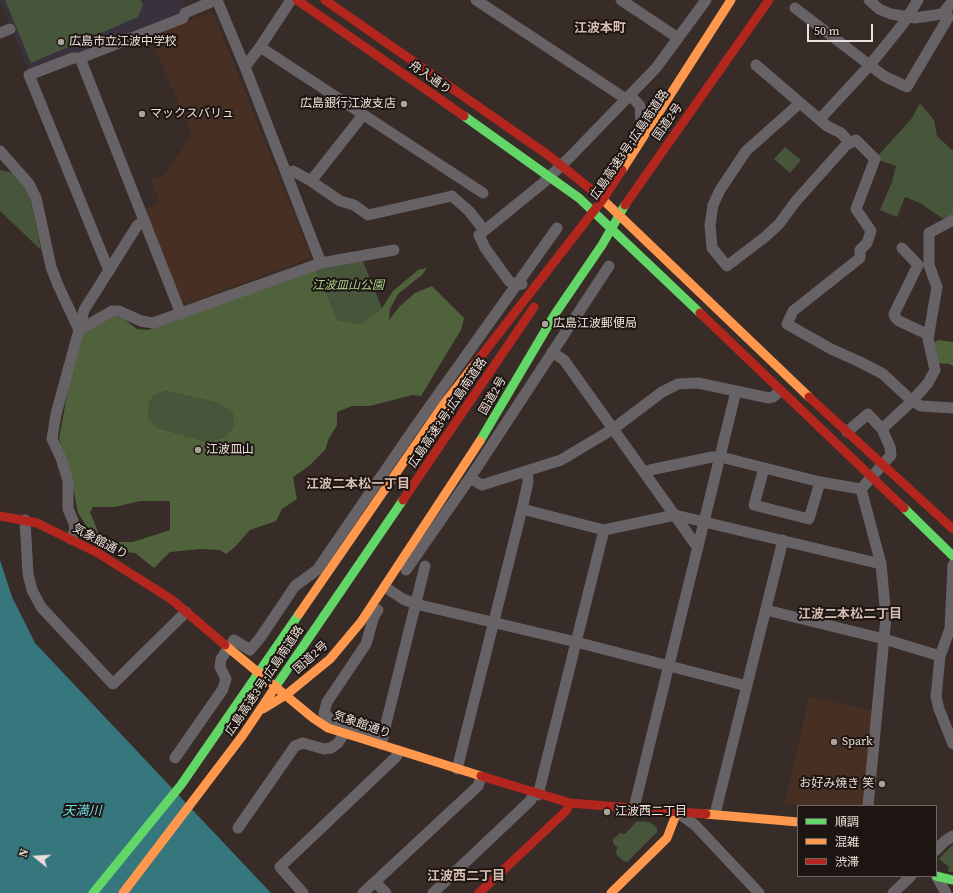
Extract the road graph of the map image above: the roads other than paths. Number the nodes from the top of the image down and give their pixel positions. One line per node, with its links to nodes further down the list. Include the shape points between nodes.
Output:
1 (216, 0): 18 (street, via 186,13 183,18); 20 (street)
2 (291, 0): 17 (street)
3 (297, 0): 31 (main road, 舟入通り)
4 (325, 0): 29 (main road, 舟入通り)
5 (476, 0): 22 (street)
6 (621, 0): 16 (street)
7 (706, 0): 16 (street)
8 (731, 0): 26 (main road, 国道2号)
9 (769, 0): 36 (main road, 国道2号)
10 (869, 0): 14 (street, via 879,9)
11 (918, 0): 14 (street)
12 (950, 5): 14 (street, via 942,14); 21 (street, via 948,18 907,87 895,83)
13 (795, 8): 21 (street)
14 (908, 17): 21 (street)
15 (727, 24): 47 (main road, 広島高速3号;広島南道路)
16 (678, 38): 22 (street, via 656,68)
17 (260, 47): 20 (street); 24 (street)
18 (80, 58): 37 (street); 46 (street, via 73,58 29,75)
19 (756, 65): 23 (street)
20 (245, 66): 30 (street)
21 (869, 66): 25 (street)
22 (628, 97): 26 (street, via 640,106); 29 (street)
23 (800, 103): 25 (street); 27 (street, via 746,151 713,204 710,226 712,248 728,266 779,224 796,201)
24 (363, 115): 32 (street); 33 (street)
25 (820, 119): 27 (street, via 841,133)
26 (642, 137): 34 (main road, 国道2号)
27 (850, 143): 59 (street, via 856,140 875,159 856,209 871,231 867,243 860,250 860,258 793,311 787,324 883,374)
28 (2, 157): 53 (street, via 29,184 36,198 51,267)
29 (562, 164): 31 (street); 34 (main road, 舟入通り)
30 (287, 173): 32 (street, via 293,171); 44 (street)
31 (549, 175): 35 (main road, 舟入通り); 41 (street)
32 (311, 180): 41 (street, via 340,202 354,205 368,215 452,196 469,211)
33 (483, 193)
34 (602, 199): 35 (main road, 国道2号); 36 (main road, 舟入通り)
35 (594, 211): 40 (main road, 舟入通り); 48 (main road, 国道2号)
36 (618, 215): 40 (main road, 国道2号); 63 (main road, 舟入通り)
37 (144, 220): 46 (street, via 137,226); 51 (street)
38 (953, 220): 54 (street, via 929,233 929,265 938,288)
39 (557, 228): 49 (street)
40 (611, 228): 52 (main road, 国道2号); 58 (main road, 舟入通り)
41 (484, 230): 49 (street, via 479,235 485,248 508,281)
42 (902, 248): 54 (street, via 918,265 894,314 899,321)
43 (394, 250): 44 (street)
44 (321, 263): 51 (street)
45 (609, 266): 55 (street)
46 (109, 271): 53 (street, via 84,310)
47 (556, 274)
48 (539, 282): 49 (street); 77 (main road, 国道2号)
49 (516, 284): 77 (street)
50 (539, 301): 127 (main road, 広島高速3号;広島南道路, via 243,735)
51 (181, 314): 53 (street, via 153,323 112,311)
52 (555, 314): 55 (street); 88 (main road, 国道2号, via 487,430)
53 (80, 330): 81 (street, via 56,414 52,439 68,481 68,509 75,530)
54 (929, 335): 59 (street, via 935,370)
55 (560, 340): 56 (street)
56 (552, 352): 61 (street, via 564,360); 69 (street)
57 (736, 391): 58 (street, via 769,398); 61 (street, via 698,383 678,384 662,392); 64 (street)
58 (780, 391): 70 (main road, 舟入通り)
59 (912, 401): 60 (street, via 921,406); 62 (street)
60 (953, 408)
61 (613, 429): 67 (street, via 561,460); 68 (street)
62 (882, 429): 63 (street, via 868,414); 65 (street, via 891,455)
63 (847, 432): 65 (main road, 舟入通り)
64 (721, 457): 66 (street); 68 (street, via 650,470); 78 (street)
65 (883, 466): 70 (street); 79 (main road, 舟入通り)
66 (764, 468): 71 (street); 71 (street, via 754,504 808,519)
67 (527, 471): 69 (street, via 482,485); 73 (street, via 528,482)
68 (645, 474): 74 (street)
69 (470, 478): 88 (street)
70 (872, 478): 72 (street); 84 (main road, 舟入通り)
71 (820, 482): 72 (street)
72 (861, 488): 85 (street)
73 (522, 509): 80 (street); 92 (street)
74 (675, 515): 78 (street); 80 (street); 83 (street)
75 (0, 516): 76 (main road, 気象館通り)
76 (25, 520): 81 (main road, 気象館通り, via 37,522); 91 (street, via 28,574 32,590 41,607 112,684)
77 (357, 521): 95 (street, via 317,570 296,586 250,650 234,640); 98 (main road, 国道2号)
78 (704, 522): 82 (street); 83 (street)
79 (953, 529)
80 (604, 530): 94 (street)
81 (71, 539): 91 (main road, 気象館通り, via 122,566)
82 (783, 540): 85 (street); 90 (street)
83 (698, 548): 97 (street)
84 (953, 556)
85 (881, 564): 93 (street, via 886,617)
86 (953, 565): 96 (street, via 950,629)
87 (425, 566): 89 (street)
88 (388, 589): 89 (street); 100 (main road, 国道2号, via 330,659); 104 (street, via 374,616 366,644 327,702 324,713 345,727)
89 (416, 604): 92 (street); 104 (street)
90 (766, 610): 93 (street); 99 (street)
91 (186, 612): 95 (main road, 気象館通り)
92 (494, 623): 94 (street); 109 (street)
93 (884, 639): 96 (street); 113 (street)
94 (576, 642): 97 (street); 111 (street)
95 (228, 647): 98 (main road, 気象館通り); 107 (street, via 221,659 220,667 226,679 223,689)
96 (940, 656): 105 (street, via 936,697 938,709)
97 (670, 665): 99 (street); 114 (street)
98 (258, 672): 100 (main road, 気象館通り); 108 (main road, 国道2号)
99 (747, 686): 116 (street)
100 (286, 696): 101 (main road, 国道2号); 102 (main road, 気象館通り, via 328,728)
101 (236, 728)
102 (344, 734): 104 (main road, 気象館通り); 118 (street, via 331,748 324,749 303,743 295,746)
103 (226, 737): 108 (main road, 国道2号)
104 (382, 741): 106 (main road, 気象館通り)
105 (953, 744)
106 (398, 751): 109 (main road, 気象館通り); 128 (street, via 396,757 280,867)
107 (174, 758)
108 (195, 764): 126 (main road, 国道2号, via 181,785)
109 (457, 769): 110 (main road, 気象館通り)
110 (482, 777): 111 (main road, 気象館通り); 125 (street, via 478,786)
111 (535, 794): 112 (main road, 気象館通り); 131 (street)
112 (570, 803): 114 (main road, 気象館通り); 132 (main road, via 566,811)
113 (868, 805)
114 (634, 808): 115 (main road, 気象館通り)
115 (677, 812): 116 (main road, 気象館通り); 133 (main road, via 667,838); 134 (street, via 695,825)
116 (715, 814): 117 (main road, 気象館通り)
117 (797, 822)
118 (238, 828)
119 (953, 836): 120 (street)
120 (937, 849)
121 (937, 876): 124 (main road)
122 (911, 877): 135 (street)
123 (937, 877): 136 (street)
124 (953, 880)
125 (375, 882): 129 (street); 130 (street)
126 (93, 893)
127 (123, 893)
128 (303, 893)
129 (363, 893)
130 (386, 893)
131 (433, 893)
132 (479, 893)
133 (611, 893)
134 (759, 893)
135 (893, 893)
136 (946, 893)

